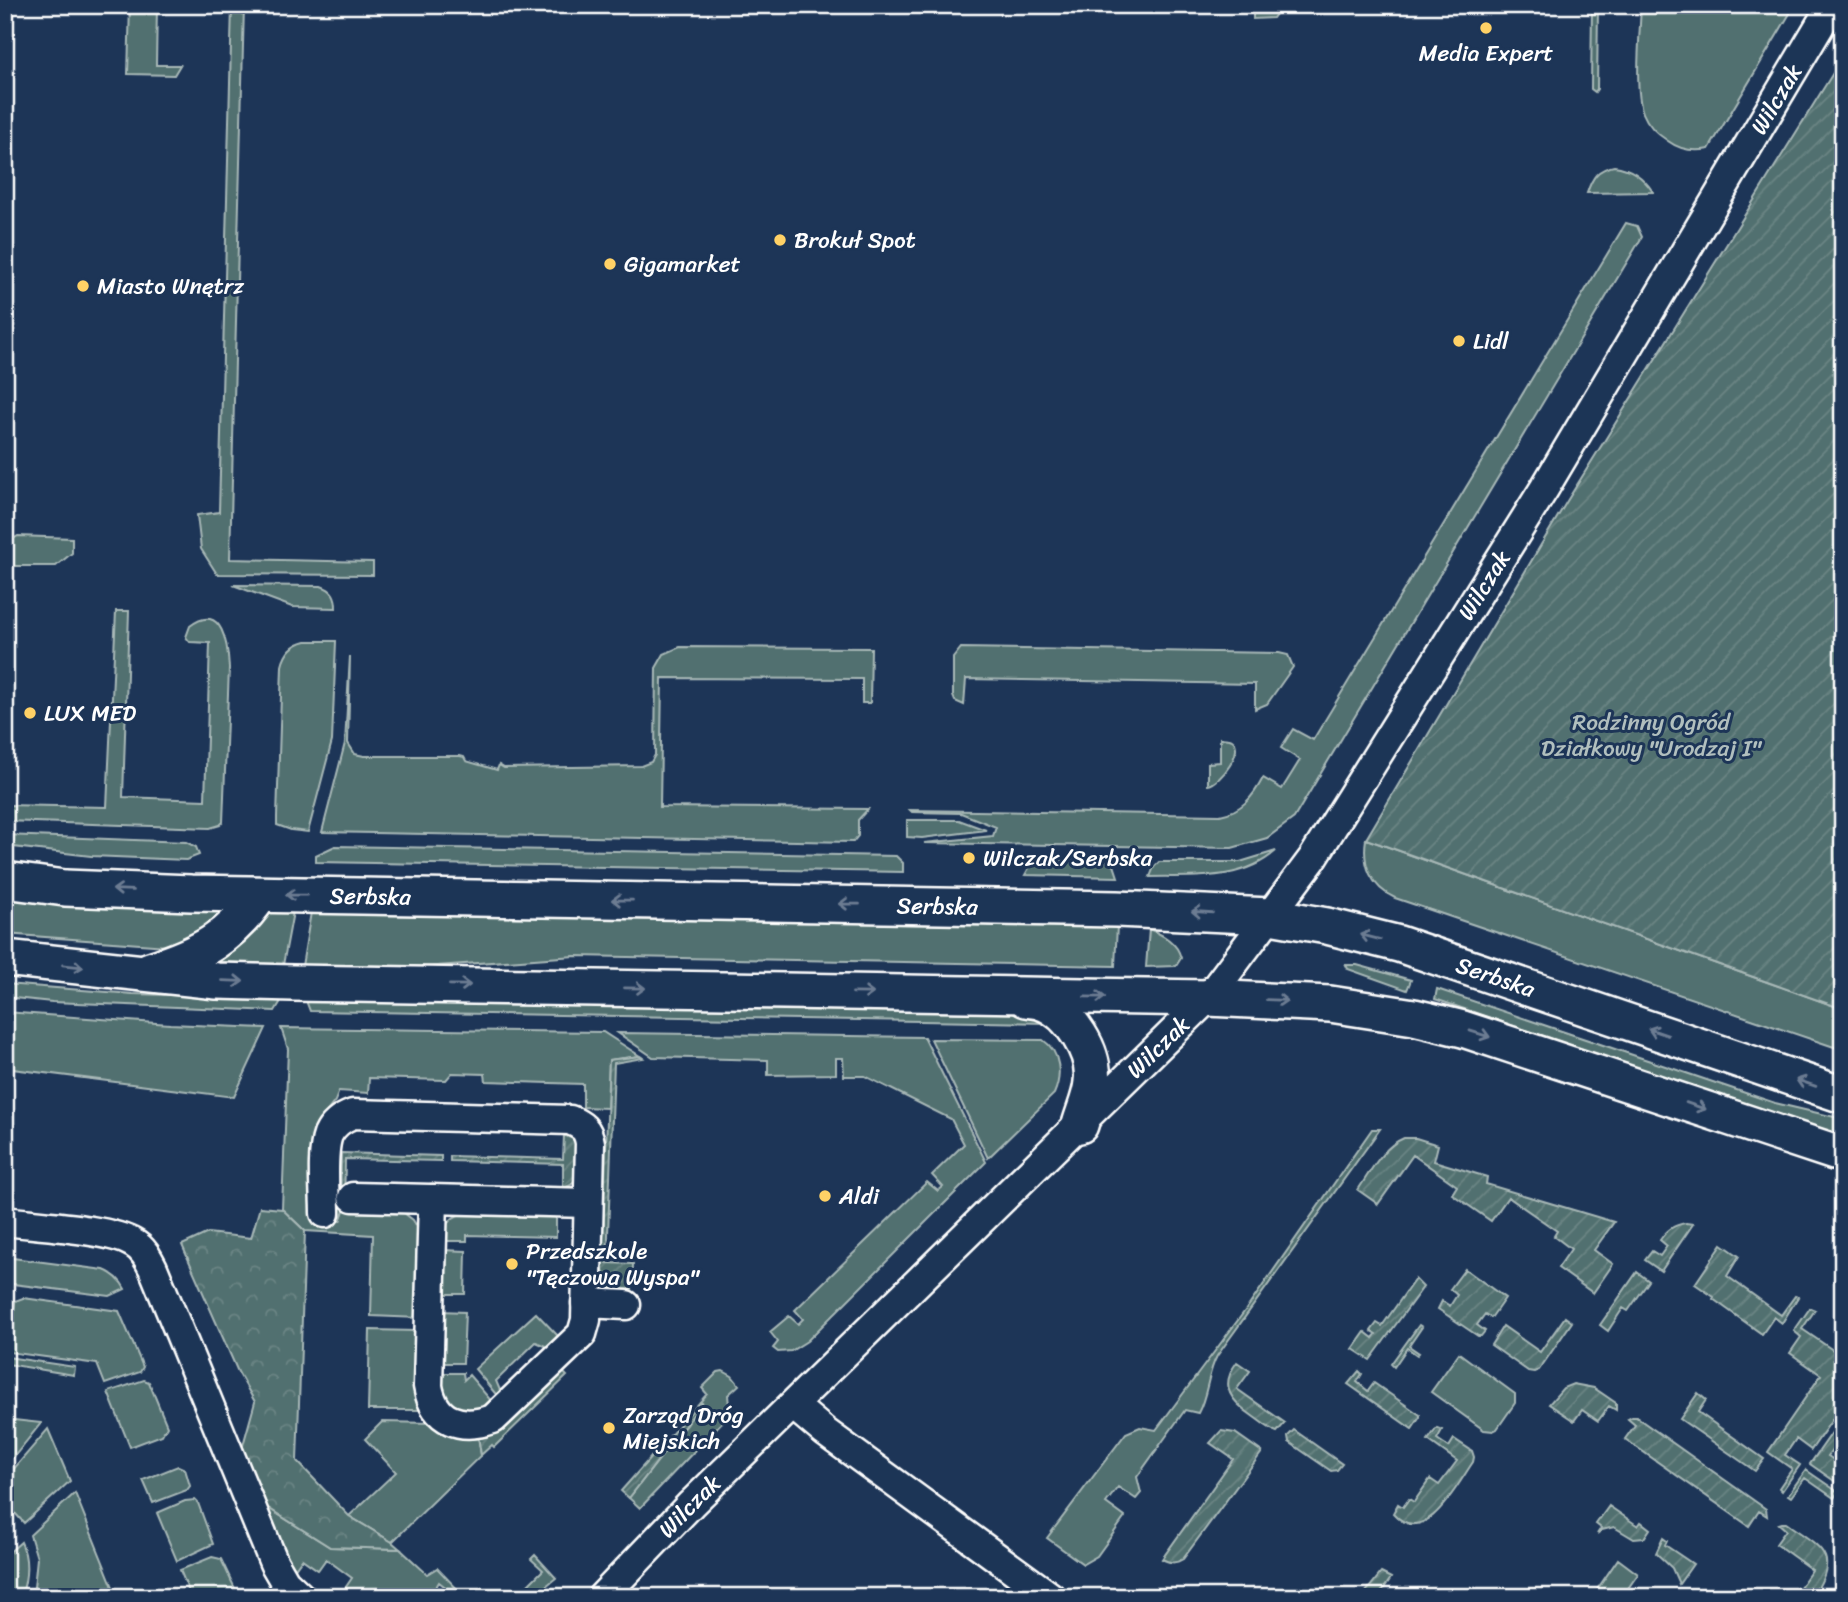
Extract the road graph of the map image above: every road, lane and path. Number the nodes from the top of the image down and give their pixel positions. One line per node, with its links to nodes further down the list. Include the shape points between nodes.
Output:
1 (1832, 5): 4 (street, Wilczak, via 1544,489 1313,858)
2 (5, 880): 3 (street, Serbska, one-way to 2, via 65,888)
3 (260, 895): 4 (street, Serbska, one-way to 3, via 1076,908); 6 (street, via 246,916 209,947)
4 (1270, 916): 8 (street, Wilczak); 9 (street, Serbska, one-way to 4, via 1399,944)
5 (5, 958): 6 (street, one-way to 6)
6 (140, 973): 7 (street, one-way to 7, via 293,983)
7 (1002, 995): 8 (street, one-way to 8); 10 (street, Wilczak, via 1044,1002 1074,1029 1092,1072)
8 (1208, 998): 10 (street, Wilczak); 11 (street, one-way to 11, via 1329,1004 1463,1029)
9 (1843, 1095)
10 (1080, 1125): 19 (street, Wilczak)
11 (1843, 1156)
12 (353, 1197): 13 (street)
13 (433, 1199): 14 (street); 17 (street, via 428,1386 430,1398 444,1417 477,1424 493,1419 582,1334)
14 (588, 1203): 15 (street, via 590,1143 581,1124 570,1120 353,1114 342,1118 328,1135); 17 (street)
15 (325, 1213)
16 (5, 1221): 20 (street, via 124,1238 145,1253 274,1563)
17 (586, 1303): 18 (street)
18 (626, 1306)
19 (793, 1405): 21 (street, Wilczak); 22 (street)
20 (301, 1597)
21 (602, 1597)
22 (1051, 1597)

